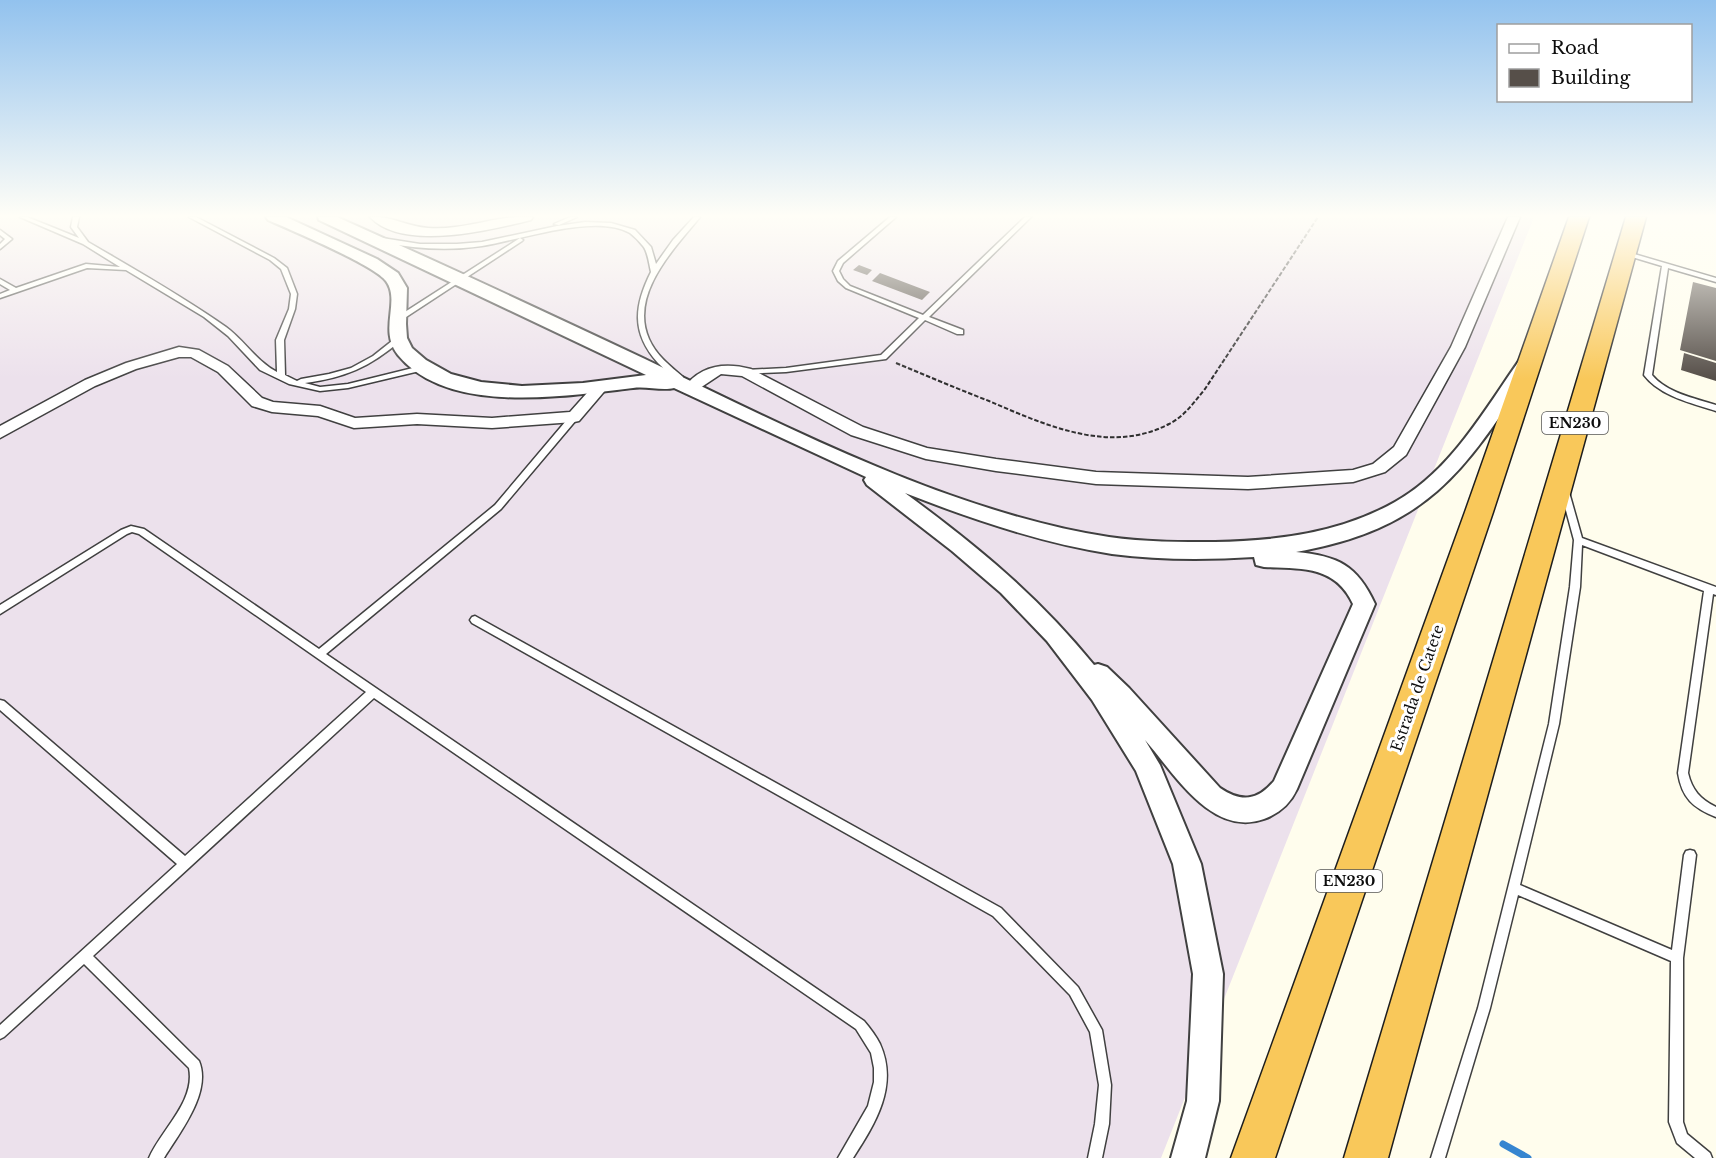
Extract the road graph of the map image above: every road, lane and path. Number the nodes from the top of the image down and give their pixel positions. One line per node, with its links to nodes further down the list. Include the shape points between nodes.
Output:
1 (71, 271): 19 (lane)
2 (131, 271): 28 (lane, via 231,333 263,368)
3 (285, 271): 28 (lane, via 294,294 280,340)
4 (384, 271): 22 (street, via 398,288)
5 (446, 271): 16 (street)
6 (468, 271): 16 (lane)
7 (836, 271): 21 (lane, via 848,287)
8 (972, 271): 21 (lane)
9 (1282, 271): 25 (path, via 1186,412 1152,431 1082,436 1056,429)
10 (1491, 271): 27 (street, via 1458,347 1400,451 1379,468 1353,476 1236,483 1096,478 996,465 926,453 857,431)
11 (1561, 271): 24 (highway, Estrada de Catete / EN230)
12 (1619, 271): 36 (highway, EN230)
13 (1664, 271): 32 (lane, via 1648,375 1666,390)
14 (1683, 271): 17 (lane)
15 (655, 273): 31 (lane, via 640,307 643,334 663,364)
16 (459, 277): 22 (lane); 31 (street)
17 (1716, 280)
18 (0, 281): 19 (lane)
19 (15, 290): 20 (lane)
20 (0, 296)
21 (924, 318): 23 (lane); 25 (lane)
22 (396, 330): 26 (street, via 401,348); 29 (lane, via 378,357 359,368 321,380)
23 (960, 332)
24 (1535, 351): 38 (street, via 1455,462 1433,486 1373,522 1318,541 1252,551); 57 (highway, Estrada de Catete / EN230)
25 (883, 357): 27 (lane)
26 (425, 367): 29 (lane, via 348,386 320,388); 30 (street, via 443,378 502,392)
27 (746, 372): 31 (street, via 712,370)
28 (281, 377): 29 (lane)
29 (292, 382)
30 (600, 387): 31 (street, via 633,381); 33 (street)
31 (691, 389): 35 (street)
32 (1716, 408)
33 (573, 417): 34 (street, via 492,423 417,419 354,423 320,411 257,402 223,369 194,353 180,352 90,383); 43 (lane, via 498,507)
34 (0, 433)
35 (853, 465): 38 (street, via 991,516); 42 (street, via 960,545)
36 (1560, 475): 37 (lane); 58 (highway, EN230)
37 (1578, 540): 39 (lane); 49 (lane, via 1575,587 1554,724)
38 (1111, 546): 42 (street, via 1322,562 1351,580 1360,593 1364,604 1275,802 1257,810 1236,809 1213,799 1119,693)
39 (1713, 590): 46 (lane, via 1683,773 1684,786 1691,798)
40 (0, 610): 43 (lane, via 124,532 136,529)
41 (475, 620): 55 (lane, via 997,912 1074,991 1096,1030 1105,1085)
42 (1055, 634): 56 (street, via 1101,693 1147,765 1187,864 1208,974 1203,1101)
43 (319, 655): 44 (lane)
44 (373, 692): 48 (lane); 54 (lane, via 860,1025 877,1051 882,1085 873,1112)
45 (0, 704): 48 (lane)
46 (1716, 812)
47 (1690, 855): 51 (lane)
48 (186, 864): 50 (lane)
49 (1515, 888): 51 (lane); 59 (lane, via 1484,1008)
50 (85, 957): 52 (lane); 53 (lane, via 199,1073 196,1089)
51 (1677, 958): 60 (lane, via 1676,1122 1682,1138)
52 (0, 1033)
53 (156, 1158)
54 (846, 1158)
55 (1095, 1158)
56 (1188, 1158)
57 (1253, 1158)
58 (1366, 1158)
59 (1438, 1158)
60 (1705, 1158)

